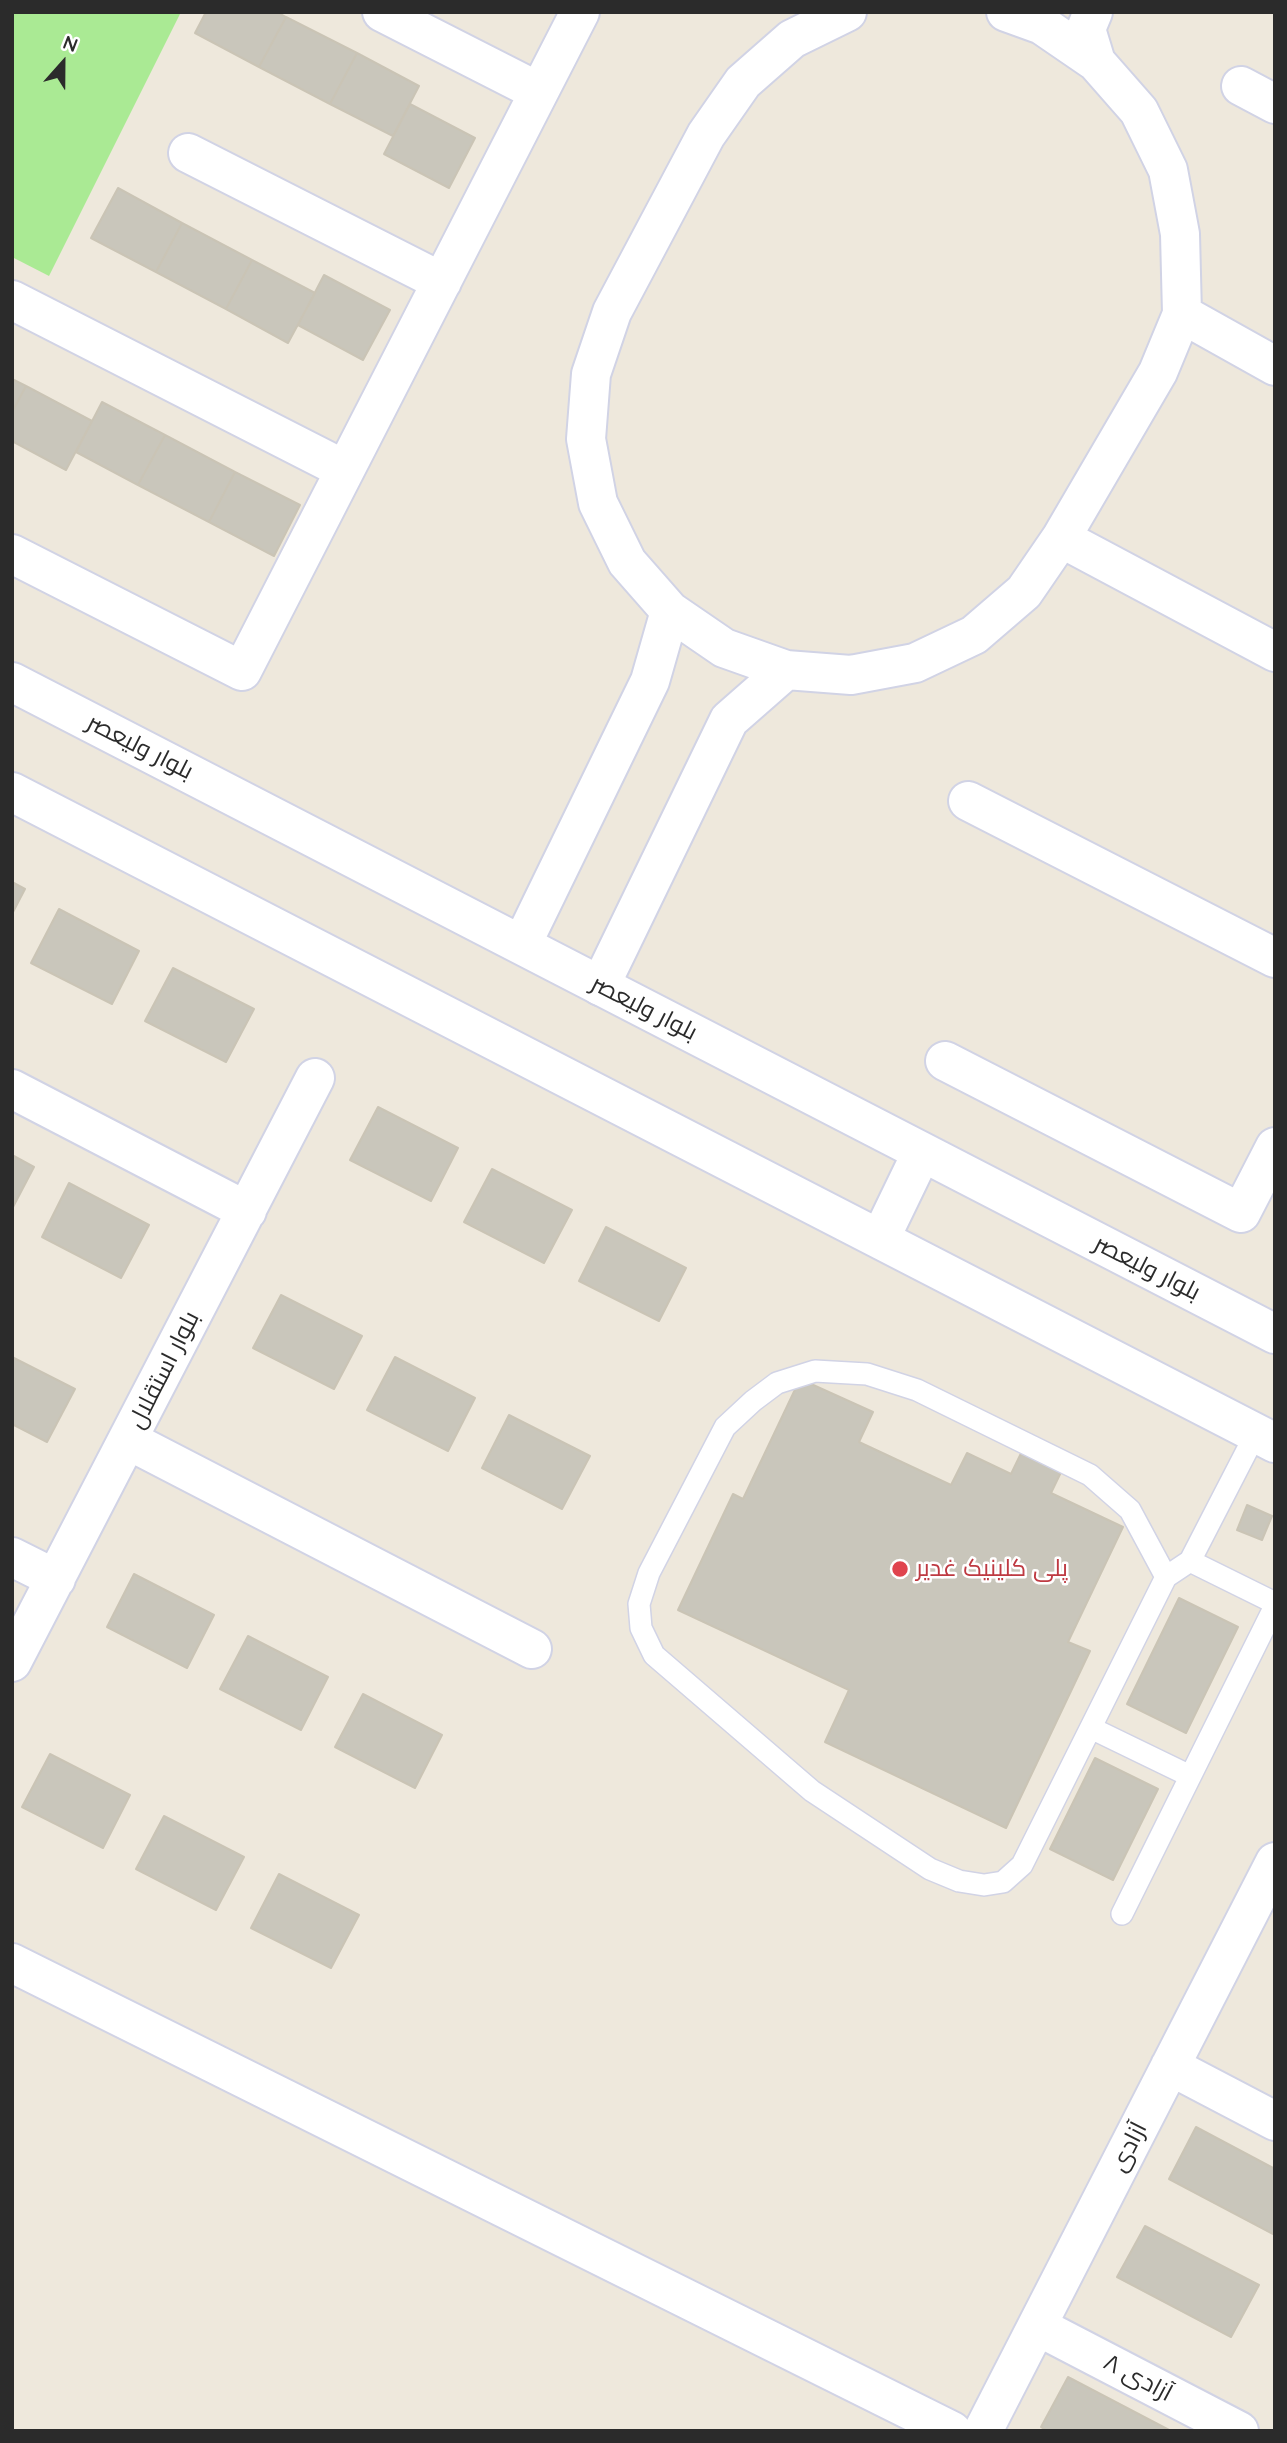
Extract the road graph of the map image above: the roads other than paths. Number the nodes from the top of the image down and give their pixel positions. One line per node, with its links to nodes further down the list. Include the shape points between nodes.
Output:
1 (382, 12): 8 (street)
2 (580, 12): 8 (street)
3 (847, 12): 18 (street, via 792,39 743,82 706,135 612,312 591,374 586,439 598,503 627,562)
4 (1006, 12): 6 (street, via 1042,25)
5 (1093, 12): 6 (street, via 1086,30)
6 (1096, 62): 13 (street, via 1139,111 1168,170 1180,234)
7 (1241, 86): 9 (street)
8 (539, 92): 11 (street)
9 (1275, 104)
10 (188, 153): 11 (street)
11 (442, 282): 15 (street)
12 (12, 300): 15 (street)
13 (1182, 314): 14 (street); 16 (street, via 1158,372)
14 (1275, 366)
15 (345, 470): 17 (street, via 242,671)
16 (1061, 538): 19 (street); 20 (street, via 1024,592 974,635 939,652 915,663 851,675)
17 (12, 554)
18 (670, 611): 20 (street, via 724,648); 24 (street, via 650,681)
19 (1275, 652)
20 (786, 670): 26 (street, via 729,720)
21 (12, 682): 24 (street, بلوار ولیعصر)
22 (12, 792): 33 (street)
23 (968, 801): 25 (street)
24 (522, 944): 26 (street, بلوار ولیعصر)
25 (1275, 958)
26 (600, 986): 31 (street, بلوار ولیعصر)
27 (945, 1061): 30 (street, via 1241,1213)
28 (315, 1078): 32 (street, بلوار استقلال)
29 (12, 1089): 32 (street)
30 (1275, 1147)
31 (922, 1152): 33 (street); 34 (street, بلوار ولیعصر)
32 (247, 1211): 36 (street, بلوار استقلال)
33 (880, 1239): 35 (street)
34 (1275, 1334)
35 (1265, 1438): 38 (lane)
36 (128, 1440): 40 (street, بلوار استقلال); 42 (street)
37 (12, 1557): 40 (street)
38 (1190, 1561): 39 (lane); 41 (lane)
39 (1167, 1577): 44 (lane); 44 (lane, via 1130,1510 1090,1475 917,1390 867,1374 815,1371 777,1383 725,1427 649,1573 639,1604 641,1628 654,1655 812,1791 930,1869 958,1881 1003,1882 1022,1865)
40 (56, 1579): 43 (street, بلوار استقلال)
41 (1275, 1604): 45 (lane)
42 (532, 1649)
43 (12, 1662)
44 (1091, 1727): 45 (lane)
45 (1190, 1776): 47 (lane)
46 (1275, 1862): 49 (street, آزادی)
47 (1122, 1914)
48 (12, 1963): 52 (street)
49 (1170, 2066): 50 (street); 51 (street, آزادی)
50 (1275, 2121)
51 (1037, 2326): 53 (street, آزادی); 54 (street, آزادی ۸)
52 (952, 2431)
53 (983, 2431)
54 (1239, 2431)

